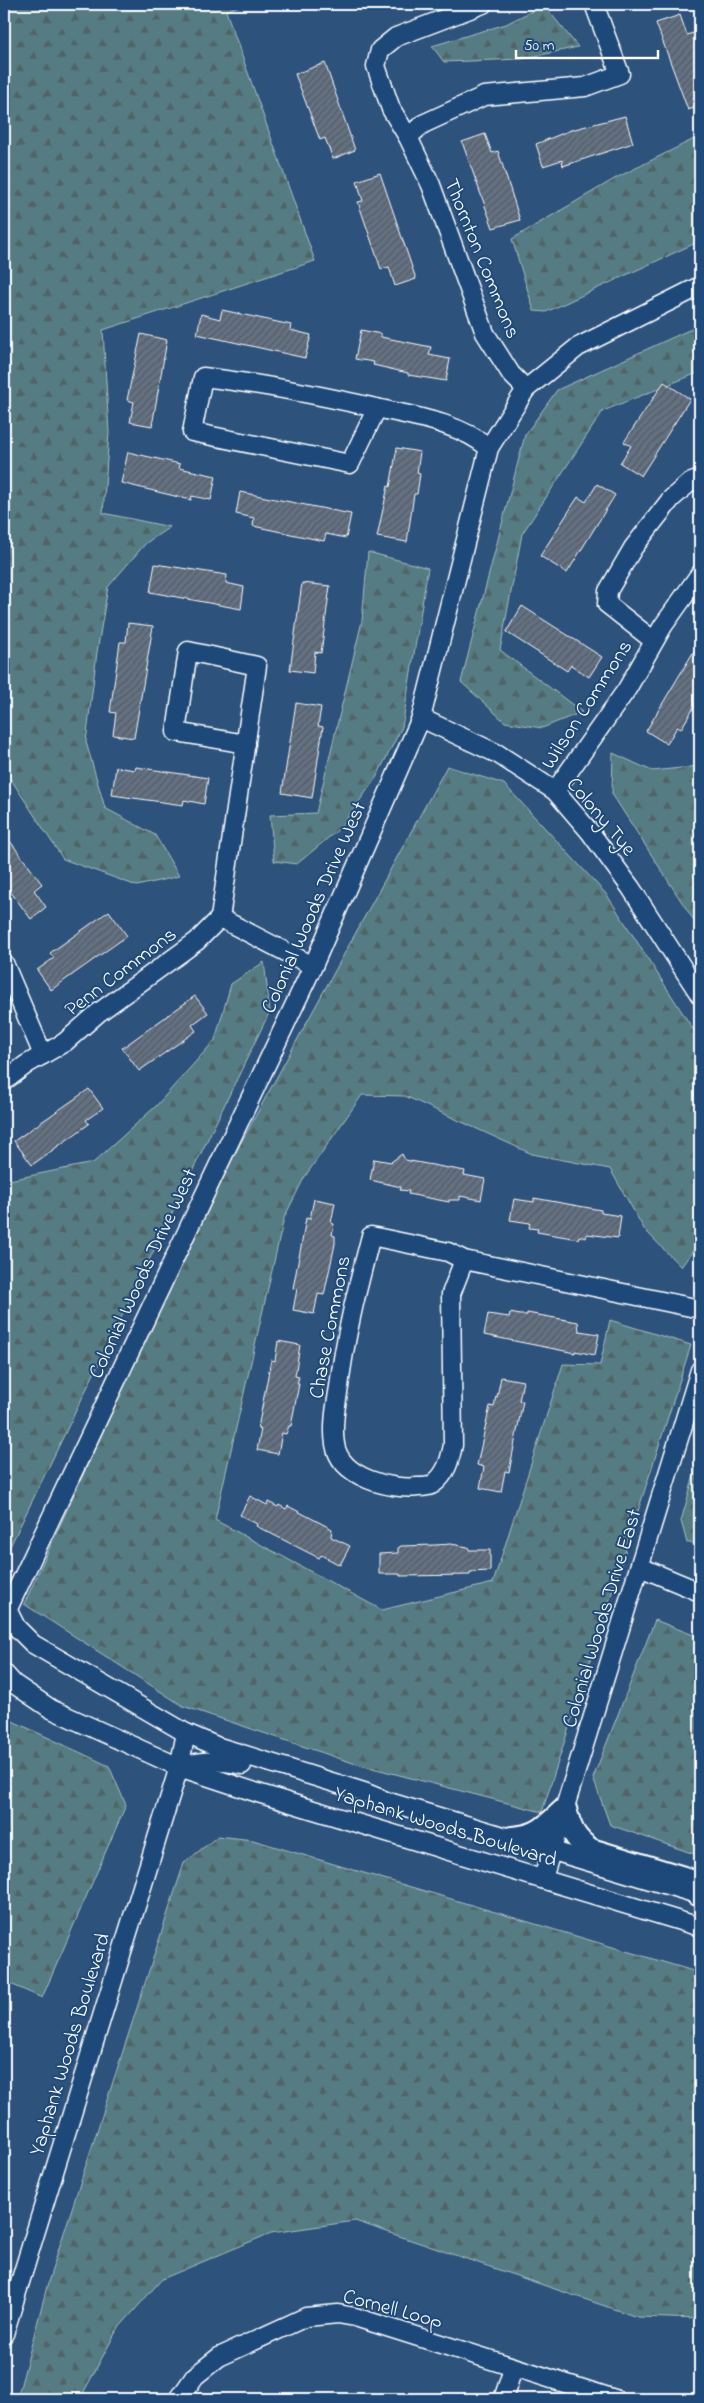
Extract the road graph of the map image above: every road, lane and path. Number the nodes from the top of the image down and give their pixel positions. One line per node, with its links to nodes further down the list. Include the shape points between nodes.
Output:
1 (483, 4): 3 (street, Thornton Commons, via 396,37 380,50 376,66 391,109)
2 (594, 4): 3 (street, via 620,74 586,87 484,96 423,124)
3 (408, 137): 5 (street, Thornton Commons, via 431,185 485,333 510,374)
4 (700, 286): 5 (street, Colonial Woods Drive West, via 578,347)
5 (526, 388): 7 (street, Colonial Woods Drive West)
6 (377, 408): 6 (street, via 258,383 203,377 192,432 350,464); 7 (street, via 426,419 477,438)
7 (489, 448): 11 (street, Colonial Woods Drive West)
8 (700, 479): 10 (street, Wilson Commons, via 689,483 671,499 633,548 608,591 607,604)
9 (700, 574): 10 (street, Wilson Commons)
10 (654, 641): 13 (street, Wilson Commons, via 627,689)
11 (421, 718): 13 (street, Colony Tye, via 498,754); 16 (street, Colonial Woods Drive West)
12 (246, 744): 12 (street, via 257,666 188,651 176,732); 14 (street)
13 (555, 791): 17 (street, Colony Tye, via 631,888)
14 (220, 918): 16 (street); 18 (street, Penn Commons, via 197,941 65,1042)
15 (4, 962): 18 (street)
16 (313, 966): 25 (street, Colonial Woods Drive West)
17 (700, 995)
18 (43, 1055): 19 (street, Penn Commons)
19 (4, 1081)
20 (464, 1260): 20 (street, Chase Commons, via 448,1252 372,1236 343,1353 335,1414 335,1445 353,1471 378,1485 431,1486 442,1476 450,1460 453,1445 451,1294); 21 (street, Chase Commons)
21 (700, 1309)
22 (700, 1370): 23 (street, Colonial Woods Drive East)
23 (640, 1567): 24 (street); 30 (street, Colonial Woods Drive East)
24 (700, 1592)
25 (6, 1614): 27 (street, Yaphank Woods Boulevard, via 33,1644)
26 (4, 1673): 28 (street, Yaphank Woods Boulevard, via 14,1684 51,1709)
27 (186, 1732): 28 (street, Yaphank Woods Boulevard); 29 (street, Yaphank Woods Boulevard, via 216,1746)
28 (179, 1767): 29 (street, via 202,1761 224,1761 369,1805); 33 (street, Yaphank Woods Boulevard); 36 (street, Yaphank Woods Boulevard)
29 (386, 1801): 31 (street, Yaphank Woods Boulevard)
30 (566, 1809): 31 (street, via 528,1837); 32 (street, Colonial Woods Drive East); 34 (street, via 571,1831 590,1850 687,1879)
31 (512, 1838): 32 (street, Yaphank Woods Boulevard)
32 (552, 1850): 33 (street, Colonial Woods Drive East); 34 (street, Yaphank Woods Boulevard)
33 (542, 1878): 35 (street, Yaphank Woods Boulevard)
34 (699, 1895)
35 (700, 1927)
36 (4, 2334)
37 (513, 2368): 38 (street, Cornell Loop, via 354,2317 321,2314 306,2317 219,2357 195,2376); 39 (street); 40 (street, Cornell Loop)
38 (179, 2399)
39 (503, 2399)
40 (616, 2399)

